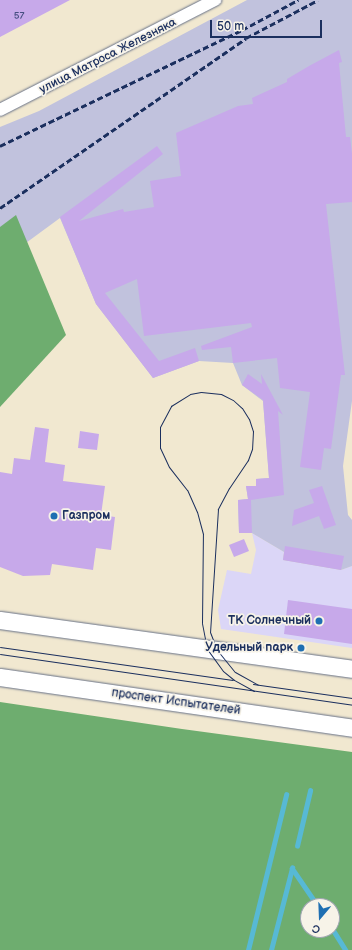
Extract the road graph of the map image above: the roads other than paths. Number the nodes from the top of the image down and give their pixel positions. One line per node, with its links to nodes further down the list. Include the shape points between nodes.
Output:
1 (215, 0): 2 (street, улица Матроса Железняка)
2 (0, 110)
3 (0, 620): 4 (main road)
4 (352, 669)
5 (0, 677): 6 (main road, проспект Испытателей)
6 (352, 728)

